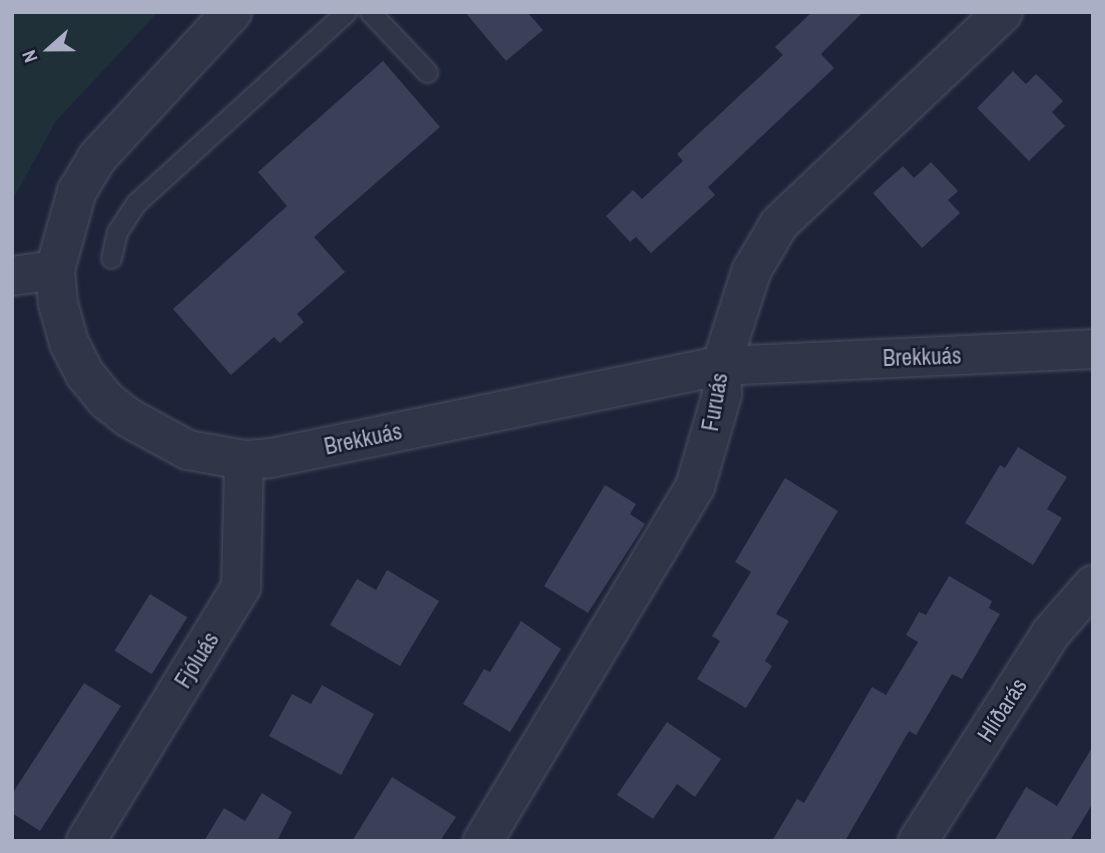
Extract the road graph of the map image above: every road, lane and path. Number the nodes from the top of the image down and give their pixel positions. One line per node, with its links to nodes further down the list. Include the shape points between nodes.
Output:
1 (232, 12): 7 (street, Brekkuás, via 97,158 73,202)
2 (346, 12): 6 (lane, via 136,203 117,232)
3 (370, 12): 5 (lane)
4 (1003, 12): 10 (street, Furuás, via 779,224 752,270)
5 (427, 72)
6 (111, 257)
7 (55, 270): 8 (street); 11 (street, Brekkuás, via 69,343 106,401 158,437 187,450)
8 (12, 276)
9 (1093, 349): 10 (street, Brekkuás)
10 (721, 366): 11 (street, Brekkuás); 14 (street, Furuás, via 722,394 695,487)
11 (244, 460): 13 (street, Fjóluás, via 241,587)
12 (1093, 585): 15 (street, Hlíðarás, via 1051,633)
13 (86, 841)
14 (483, 841)
15 (918, 841)

